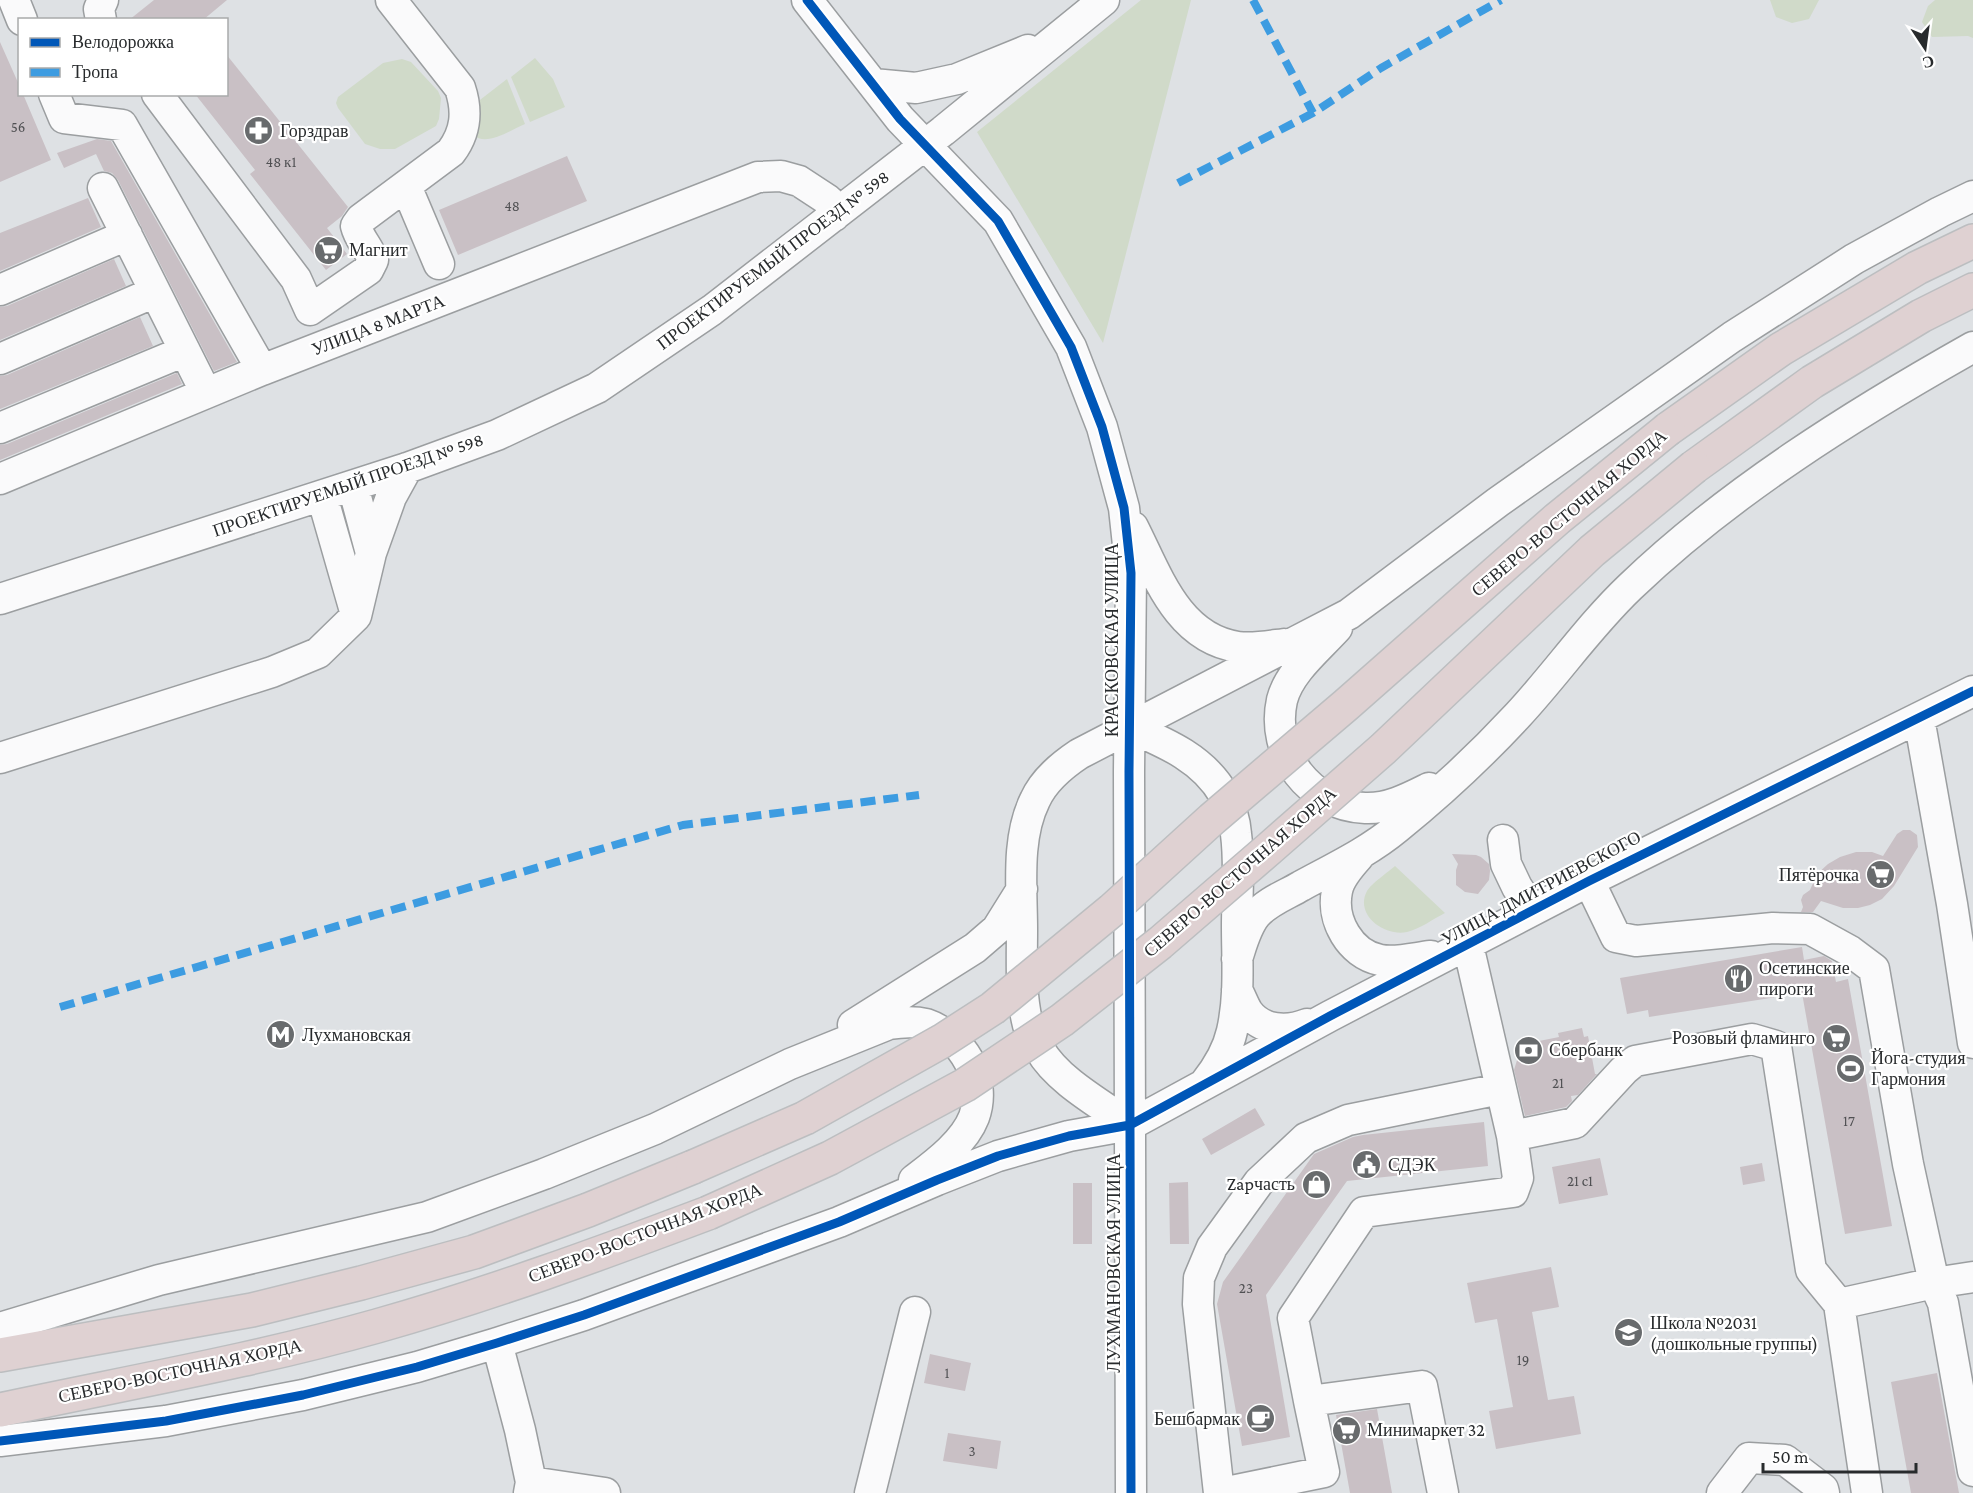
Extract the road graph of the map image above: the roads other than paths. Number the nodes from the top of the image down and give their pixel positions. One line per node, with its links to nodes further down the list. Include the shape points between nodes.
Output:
1 (6, 0): 7 (street)
2 (14, 0): 8 (street)
3 (103, 0): 9 (street)
4 (391, 0): 15 (street, via 460,88 464,100 460,141)
5 (807, 0): 11 (street, КРАСКОВСКАЯ УЛИЦА)
6 (1104, 0): 10 (street, ПРОЕКТИРУЕМЫЙ ПРОЕЗД № 598)
7 (0, 2)
8 (21, 18)
9 (101, 18)
10 (1058, 37): 11 (street, via 957,79); 14 (street, ПРОЕКТИРУЕМЫЙ ПРОЕЗД № 598)
11 (881, 94): 14 (street, КРАСКОВСКАЯ УЛИЦА)
12 (55, 96): 30 (street, via 64,118 122,124)
13 (159, 96): 25 (street, via 296,279)
14 (926, 145): 18 (street, ПРОЕКТИРУЕМЫЙ ПРОЕЗД № 598); 37 (street, КРАСКОВСКАЯ УЛИЦА, via 998,221 1071,347 1101,427)
15 (406, 186): 21 (street); 25 (street, via 356,226 373,260 368,270)
16 (103, 188): 19 (street)
17 (1973, 196): 40 (street, via 1854,259 1741,331 1498,502)
18 (834, 216): 26 (street, УЛИЦА 8 МАРТА, via 828,200 799,181 781,176 758,177); 33 (street, ПРОЕКТИРУЕМЫЙ ПРОЕЗД № 598, via 712,310 597,388 497,435)
19 (127, 235): 22 (street); 24 (street)
20 (1973, 241): 72 (highway, СЕВЕРО-ВОСТОЧНАЯ ХОРДА, bridge, via 1917,268 1781,349 1668,429 1557,519 1112,910 993,1008 942,1041 805,1118 588,1210 474,1252 252,1310)
21 (439, 264)
22 (0, 290)
23 (1973, 290): 74 (highway, СЕВЕРО-ВОСТОЧНАЯ ХОРДА, bridge, via 1921,316 1812,382 1694,467 1592,551 1383,749 1160,943 1062,1020 965,1085 830,1158 708,1213 488,1293 257,1355)
24 (155, 292): 28 (street); 29 (street)
25 (310, 310): 26 (street)
26 (325, 345): 30 (street, УЛИЦА 8 МАРТА)
27 (1973, 347): 47 (street, via 1858,415 1776,470 1674,548 1597,621 1517,716)
28 (185, 351): 31 (street); 32 (street)
29 (0, 359)
30 (262, 370): 31 (street, УЛИЦА 8 МАРТА)
31 (206, 393): 34 (street, УЛИЦА 8 МАРТА)
32 (0, 428)
33 (407, 468): 35 (street, ПРОЕКТИРУЕМЫЙ ПРОЕЗД № 598); 38 (street, via 391,497)
34 (0, 479)
35 (353, 486): 36 (street, ПРОЕКТИРУЕМЫЙ ПРОЕЗД № 598); 38 (street)
36 (322, 496): 39 (street, ПРОЕКТИРУЕМЫЙ ПРОЕЗД № 598); 41 (street)
37 (1124, 508): 42 (street, via 1163,588 1189,624 1211,639 1238,647); 45 (street, КРАСКОВСКАЯ УЛИЦА, via 1131,573)
38 (371, 553): 41 (street)
39 (0, 599)
40 (1349, 614): 42 (street); 47 (street, via 1298,670 1282,699 1284,747 1298,775 1320,796 1365,808 1395,804)
41 (356, 616): 46 (street, via 318,653 272,672)
42 (1293, 644): 45 (street)
43 (1973, 691): 44 (street, УЛИЦА ДМИТРИЕВСКОГО)
44 (1919, 718): 51 (street, УЛИЦА ДМИТРИЕВСКОГО); 53 (street)
45 (1130, 727): 50 (street, КРАСКОВСКАЯ УЛИЦА); 52 (street, via 1063,765 1042,788 1028,820); 56 (street, via 1196,761 1225,796 1237,834)
46 (0, 758)
47 (1456, 775): 49 (street, via 1396,829)
48 (1503, 840): 54 (street, via 1506,864)
49 (1362, 852): 55 (street, via 1350,866 1335,901 1341,927 1358,950 1377,960 1390,961); 56 (street, via 1264,907 1248,926)
50 (1130, 853): 63 (street, ЛУХМАНОВСКАЯ УЛИЦА)
51 (1589, 881): 54 (street, УЛИЦА ДМИТРИЕВСКОГО); 67 (street, via 1616,937 1636,942 1773,928 1810,929 1874,969 1908,1164)
52 (1022, 889): 60 (street, via 997,929 975,948); 63 (street, via 1022,995 1028,1028 1057,1071)
53 (1963, 902): 59 (street)
54 (1532, 910): 55 (street, УЛИЦА ДМИТРИЕВСКОГО)
55 (1461, 948): 58 (street, УЛИЦА ДМИТРИЕВСКОГО); 62 (street, via 1488,1028)
56 (1237, 959): 57 (street)
57 (1237, 990): 58 (street, via 1249,1013 1276,1029 1296,1028); 61 (street, via 1232,1033)
58 (1330, 1016): 61 (street, УЛИЦА ДМИТРИЕВСКОГО)
59 (1973, 1042)
60 (790, 1064): 65 (street, via 889,1024 906,1022 941,1031 965,1053 977,1084 975,1115 958,1141); 70 (street, via 655,1129 427,1217 159,1280)
61 (1205, 1083): 63 (street, УЛИЦА ДМИТРИЕВСКОГО)
62 (1500, 1089): 64 (street); 82 (street, via 1348,1120 1306,1138 1259,1182 1212,1247 1199,1278 1198,1304)
63 (1130, 1125): 65 (street, УЛИЦА ДМИТРИЕВСКОГО, via 1032,1145 967,1167); 81 (street, ЛУХМАНОВСКАЯ УЛИЦА)
64 (1512, 1136): 68 (street, via 1575,1123 1635,1061 1752,1039 1776,1046 1811,1270); 73 (street, via 1518,1178 1513,1192 1364,1212 1293,1318)
65 (880, 1205): 71 (street, via 584,1315)
66 (1973, 1277): 67 (street)
67 (1934, 1283): 68 (street); 76 (street, via 1943,1303)
68 (1839, 1304): 86 (street)
69 (915, 1312): 80 (street)
70 (0, 1328)
71 (497, 1343): 75 (street, via 303,1395 166,1421); 78 (street)
72 (0, 1355)
73 (1309, 1401): 77 (street); 83 (street, via 1422,1386)
74 (0, 1410)
75 (0, 1441)
76 (1973, 1471)
77 (1325, 1482): 82 (street)
78 (530, 1487): 79 (street)
79 (605, 1493)
80 (870, 1493)
81 (1131, 1493)
82 (1220, 1493)
83 (1443, 1493)
84 (1722, 1493): 85 (street, via 1749,1458 1785,1460)
85 (1824, 1493)
86 (1867, 1493)

